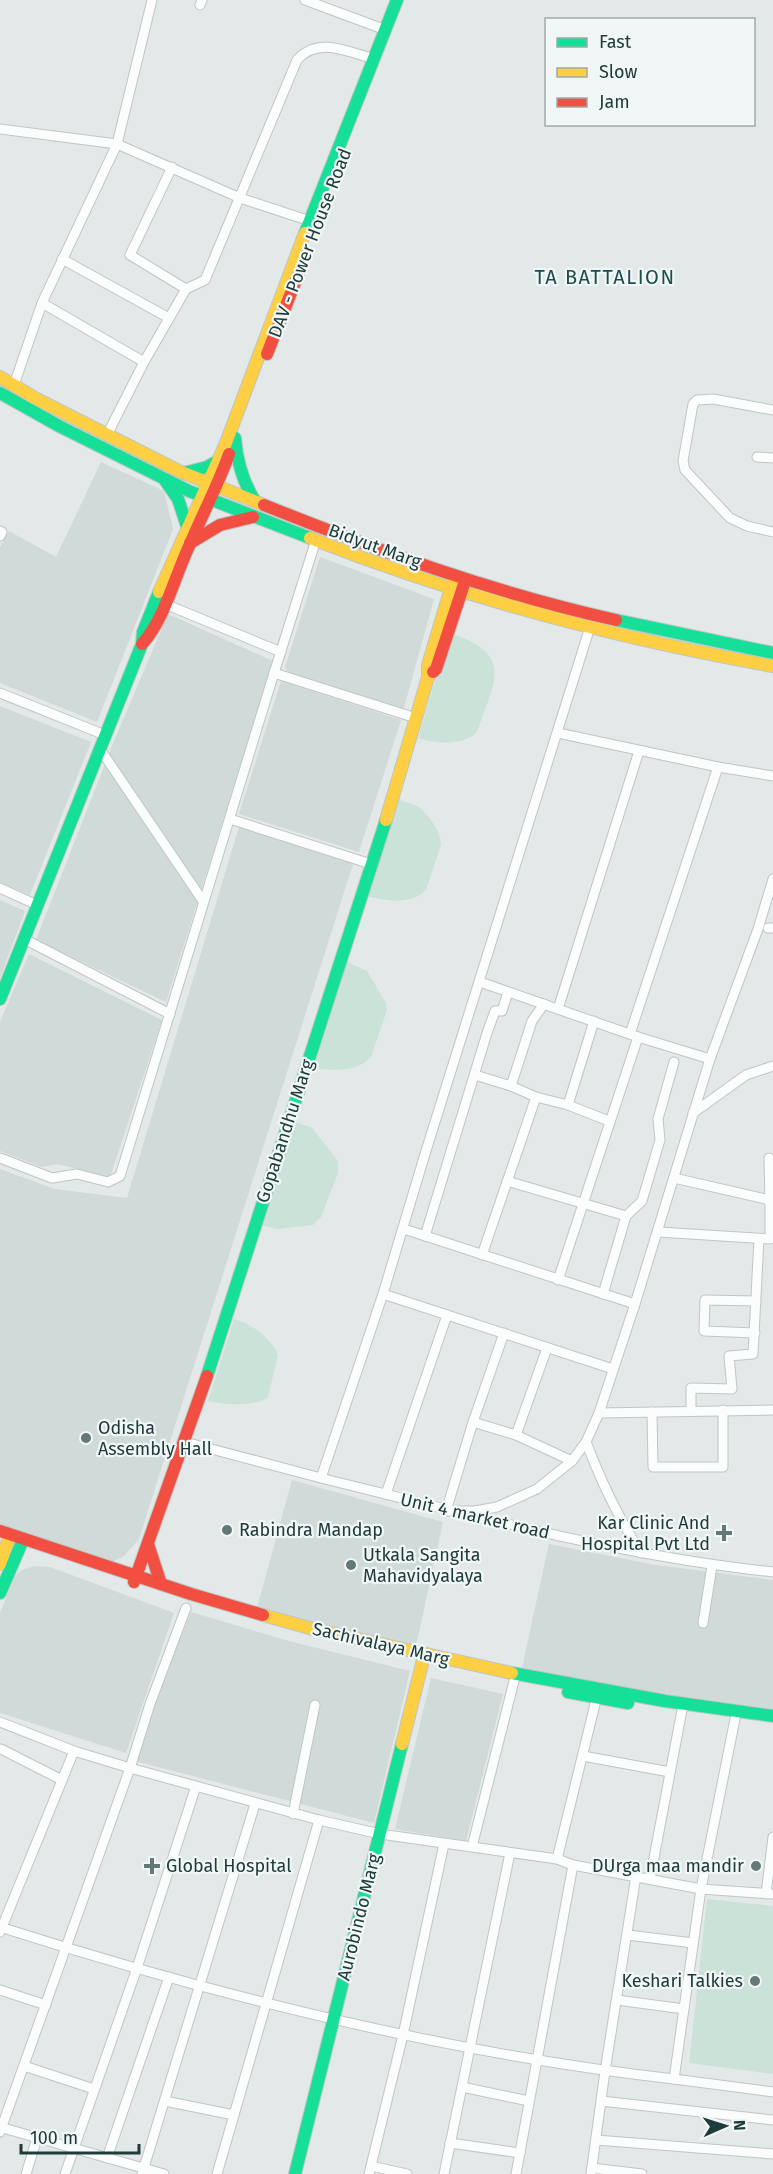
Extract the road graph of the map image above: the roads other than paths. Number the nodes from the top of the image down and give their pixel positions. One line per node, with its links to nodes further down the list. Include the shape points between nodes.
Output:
1 (152, 0): 8 (street)
2 (305, 0): 5 (street)
3 (397, 0): 5 (street, DAV - Power House Road)
4 (405, 0): 22 (street, DAV - Power House Road)
5 (386, 30): 6 (street, DAV - Power House Road)
6 (374, 59): 10 (street, via 336,48 304,52 297,60); 11 (street, DAV - Power House Road)
7 (0, 129): 8 (street)
8 (117, 144): 9 (street); 12 (street)
9 (172, 167): 10 (street); 13 (street, via 130,255)
10 (240, 198): 11 (street); 13 (street, via 205,280)
11 (310, 221): 25 (street, DAV - Power House Road)
12 (62, 259): 14 (street); 15 (street)
13 (186, 289): 15 (street)
14 (42, 303): 16 (street); 18 (street)
15 (169, 318): 16 (street)
16 (144, 362): 21 (street)
17 (0, 377): 18 (street, Bidyut Marg)
18 (14, 386): 21 (street, Bidyut Marg)
19 (0, 393): 27 (street, Bidyut Marg)
20 (773, 410): 34 (street, via 713,399 697,400 693,404 683,461 686,470 730,518)
21 (107, 435): 26 (street, Bidyut Marg)
22 (235, 438): 28 (street, DAV - Power House Road); 30 (street, via 242,479)
23 (757, 457): 24 (street)
24 (773, 458)
25 (218, 461): 26 (street); 28 (street, DAV - Power House Road)
26 (184, 473): 28 (street, Bidyut Marg)
27 (164, 478): 29 (street, Bidyut Marg); 32 (street, via 178,499)
28 (213, 484): 29 (street); 30 (street, Bidyut Marg)
29 (207, 497): 31 (street, Bidyut Marg); 32 (street); 37 (street)
30 (255, 501): 38 (street, Bidyut Marg)
31 (255, 517): 36 (street, Bidyut Marg); 37 (street, via 236,518 215,526)
32 (188, 529): 40 (street)
33 (0, 531): 35 (street)
34 (773, 532)
35 (0, 536)
36 (316, 540): 39 (street, Bidyut Marg); 44 (street)
37 (190, 543): 40 (street)
38 (460, 576): 39 (street, Gopabandhu Marg); 42 (street, Bidyut Marg, via 571,610)
39 (456, 590): 41 (street, Bidyut Marg); 49 (street, Gopabandhu Marg, via 436,669 428,677)
40 (161, 602): 44 (street); 51 (street, via 153,632 142,644)
41 (590, 627): 43 (street, Bidyut Marg); 50 (street)
42 (692, 636): 43 (street); 45 (street, Bidyut Marg)
43 (689, 651): 46 (street, Bidyut Marg)
44 (281, 652): 47 (street)
45 (773, 653)
46 (773, 666)
47 (274, 673): 49 (street); 56 (street)
48 (0, 693): 51 (street)
49 (416, 718): 57 (street, Gopabandhu Marg)
50 (558, 733): 53 (street); 63 (street)
51 (105, 735): 52 (street)
52 (100, 749): 60 (street); 61 (street)
53 (639, 751): 54 (street); 67 (street)
54 (718, 767): 55 (street); 70 (street)
55 (773, 776)
56 (230, 819): 57 (street); 60 (street)
57 (371, 864): 109 (street, Gopabandhu Marg)
58 (773, 879): 71 (street)
59 (0, 888): 61 (street)
60 (204, 901): 68 (street)
61 (37, 905): 62 (street)
62 (24, 939): 65 (street); 68 (street)
63 (480, 982): 64 (street); 87 (street)
64 (508, 992): 66 (street); 74 (street, via 502,1011 495,1011)
65 (0, 999)
66 (543, 1004): 67 (street); 75 (street, via 532,1021)
67 (558, 1009): 69 (street)
68 (170, 1014): 80 (street, via 120,1176 108,1182 77,1174 52,1178)
69 (594, 1021): 70 (street); 77 (street)
70 (634, 1036): 71 (street); 79 (street)
71 (710, 1059): 78 (street)
72 (674, 1062): 86 (street, via 658,1119 660,1140 642,1201)
73 (773, 1066): 78 (street, via 746,1075)
74 (475, 1075): 75 (street); 89 (street)
75 (511, 1086): 76 (street)
76 (536, 1097): 77 (street); 83 (street)
77 (568, 1105): 79 (street)
78 (693, 1113): 82 (street)
79 (609, 1121): 85 (street)
80 (0, 1158)
81 (769, 1158): 84 (street)
82 (674, 1179): 84 (street); 88 (street)
83 (507, 1181): 85 (street); 91 (street)
84 (771, 1203): 90 (street, via 770,1239)
85 (584, 1205): 86 (street); 92 (street)
86 (626, 1216): 94 (street)
87 (404, 1229): 89 (street); 93 (street)
88 (659, 1232): 90 (street); 96 (street)
89 (425, 1236): 91 (street)
90 (759, 1239): 95 (street)
91 (482, 1255): 92 (street)
92 (558, 1280): 94 (street)
93 (383, 1294): 97 (street); 112 (street)
94 (603, 1294): 96 (street)
95 (756, 1301): 99 (street); 99 (street, via 705,1300 704,1331)
96 (635, 1304): 101 (street)
97 (447, 1315): 98 (street); 113 (street)
98 (504, 1333): 100 (street); 107 (street)
99 (755, 1333): 102 (street, via 753,1354 729,1356 732,1389 691,1388)
100 (547, 1348): 101 (street); 108 (street)
101 (613, 1369): 106 (street)
102 (691, 1410): 103 (street); 105 (street)
103 (723, 1410): 104 (street); 105 (street, via 723,1467 653,1467)
104 (773, 1410)
105 (652, 1412): 106 (street)
106 (599, 1413): 110 (street)
107 (473, 1422): 108 (street); 114 (street)
108 (516, 1435): 111 (street)
109 (186, 1442): 112 (street, Unit 4 market road); 117 (street, Gopabandhu Marg)
110 (586, 1442): 111 (street); 118 (street, via 618,1518)
111 (572, 1461): 114 (street, via 537,1489 497,1507)
112 (321, 1478): 113 (street, Unit 4 market road)
113 (386, 1494): 114 (street, Unit 4 market road)
114 (446, 1511): 118 (street, Unit 4 market road)
115 (4, 1537): 116 (street, Sachivalaya Marg); 119 (street)
116 (22, 1544): 121 (street, Sachivalaya Marg); 123 (street, Sachivalaya Marg); 125 (street)
117 (148, 1544): 121 (street, via 130,1563); 123 (street, Gopabandhu Marg); 124 (street)
118 (640, 1553): 120 (street, Unit 4 market road)
119 (0, 1564)
120 (712, 1566): 122 (street, Unit 4 market road); 127 (street)
121 (114, 1569): 123 (street, Sachivalaya Marg)
122 (773, 1572)
123 (135, 1579): 124 (street, Sachivalaya Marg); 128 (street, Sachivalaya Marg, via 189,1601 312,1636)
124 (161, 1584): 130 (street, Sachivalaya Marg, via 313,1629)
125 (0, 1593)
126 (186, 1608): 140 (street)
127 (703, 1623)
128 (423, 1660): 129 (street, Sachivalaya Marg); 147 (street, Aurobindo Marg)
129 (514, 1681): 130 (street, Sachivalaya Marg); 150 (street)
130 (598, 1694): 132 (street, Sachivalaya Marg); 133 (street, Sachivalaya Marg); 139 (street)
131 (315, 1705): 145 (street)
132 (682, 1710): 134 (street, Sachivalaya Marg); 141 (street)
133 (773, 1716)
134 (735, 1719): 136 (street, Sachivalaya Marg); 156 (street)
135 (0, 1722): 138 (street)
136 (773, 1722)
137 (2, 1749): 142 (street)
138 (74, 1751): 140 (street); 142 (street)
139 (583, 1756): 141 (street); 152 (street)
140 (130, 1768): 143 (street); 161 (street)
141 (670, 1772): 155 (street)
142 (63, 1780): 158 (street)
143 (196, 1786): 144 (street); 162 (street)
144 (255, 1804): 145 (street); 164 (street)
145 (293, 1814): 146 (street)
146 (319, 1820): 147 (street); 167 (street)
147 (380, 1834): 149 (street); 170 (street, Aurobindo Marg)
148 (773, 1837): 157 (street)
149 (444, 1844): 150 (street); 171 (street)
150 (472, 1848): 151 (street)
151 (510, 1853): 152 (street); 172 (street)
152 (557, 1859): 153 (street)
153 (573, 1864): 154 (street); 173 (street)
154 (636, 1876): 155 (street); 159 (street)
155 (650, 1879): 156 (street)
156 (701, 1889): 157 (street); 160 (street)
157 (770, 1894)
158 (0, 1929): 161 (street)
159 (628, 1935): 160 (street); 166 (street)
160 (693, 1943): 169 (street)
161 (66, 1948): 162 (street); 168 (street)
162 (137, 1968): 163 (street); 178 (street)
163 (169, 1977): 164 (street); 192 (street)
164 (201, 1985): 167 (street); 180 (street)
165 (0, 1990): 168 (street)
166 (617, 2000): 169 (street); 175 (street)
167 (267, 2004): 170 (street); 183 (street)
168 (46, 2005): 174 (street)
169 (684, 2009): 176 (street)
170 (333, 2019): 171 (street); 200 (street, Aurobindo Marg)
171 (403, 2035): 172 (street); 193 (street)
172 (470, 2049): 173 (street); 177 (street)
173 (537, 2060): 175 (street); 181 (street)
174 (24, 2066): 178 (street); 185 (street)
175 (605, 2071): 176 (street); 182 (street)
176 (674, 2079): 179 (street)
177 (462, 2087): 181 (street); 188 (street)
178 (94, 2089): 189 (street)
179 (773, 2092)
180 (165, 2101): 183 (street); 194 (street)
181 (529, 2101): 190 (street)
182 (601, 2101): 184 (street); 187 (street)
183 (234, 2115): 199 (street)
184 (773, 2120)
185 (1, 2129): 186 (street)
186 (37, 2138): 189 (street); 196 (street)
187 (596, 2140): 191 (street); 195 (street)
188 (450, 2143): 190 (street); 202 (street)
189 (74, 2149): 192 (street); 197 (street)
190 (520, 2153): 203 (street)
191 (773, 2154)
192 (108, 2158): 194 (street)
193 (370, 2170): 201 (street)
194 (143, 2171): 198 (street)
195 (592, 2171): 204 (street)
196 (26, 2174)
197 (64, 2174)
198 (164, 2174)
199 (217, 2174)
200 (295, 2174)
201 (406, 2174)
202 (444, 2174)
203 (516, 2174)
204 (642, 2174)

